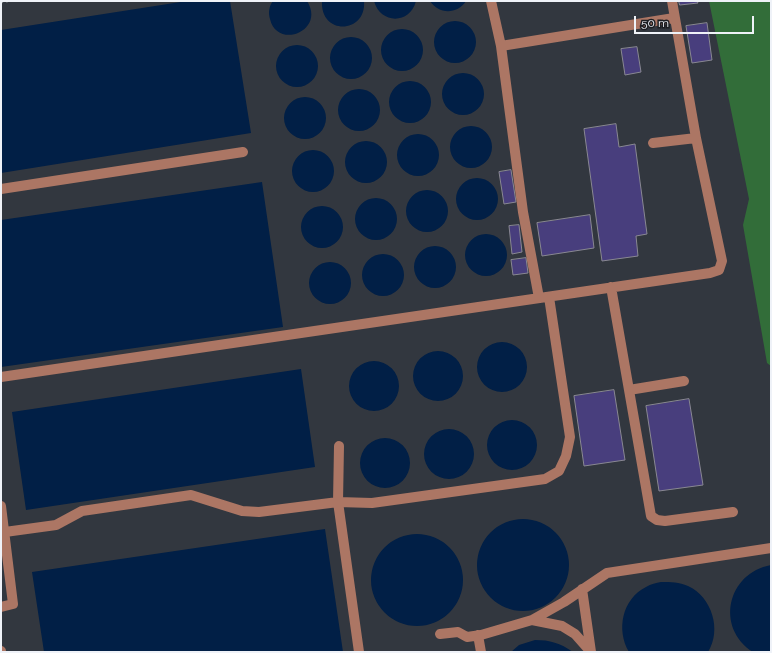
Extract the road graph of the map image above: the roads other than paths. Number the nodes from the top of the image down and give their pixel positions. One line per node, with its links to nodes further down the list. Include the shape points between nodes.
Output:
1 (491, 1): 4 (lane)
2 (672, 1): 3 (lane)
3 (674, 18): 4 (lane); 5 (lane)
4 (501, 46): 10 (lane, via 523,212)
5 (696, 138): 6 (lane); 9 (lane, via 722,261 719,270)
6 (653, 142)
7 (243, 152): 8 (lane)
8 (1, 189)
9 (611, 288): 10 (lane); 13 (lane)
10 (544, 298): 11 (lane); 15 (lane, via 570,437 566,456 559,471 545,479 372,502)
11 (1, 377)
12 (684, 381): 13 (lane)
13 (629, 390): 17 (lane, via 651,516 665,521)
14 (340, 446): 15 (lane)
15 (338, 502): 18 (lane, via 248,512 191,495 82,511 56,525); 25 (lane)
16 (1, 506): 18 (lane)
17 (733, 512)
18 (4, 532): 21 (lane, via 13,604)
19 (771, 548): 20 (lane, via 607,573)
20 (582, 589): 22 (lane); 27 (lane)
21 (1, 607)
22 (532, 620): 24 (lane); 27 (lane, via 562,626 575,634)
23 (440, 634): 24 (lane, via 458,632 467,637)
24 (478, 635): 26 (lane)
25 (359, 652)
26 (481, 652)
27 (591, 652)

